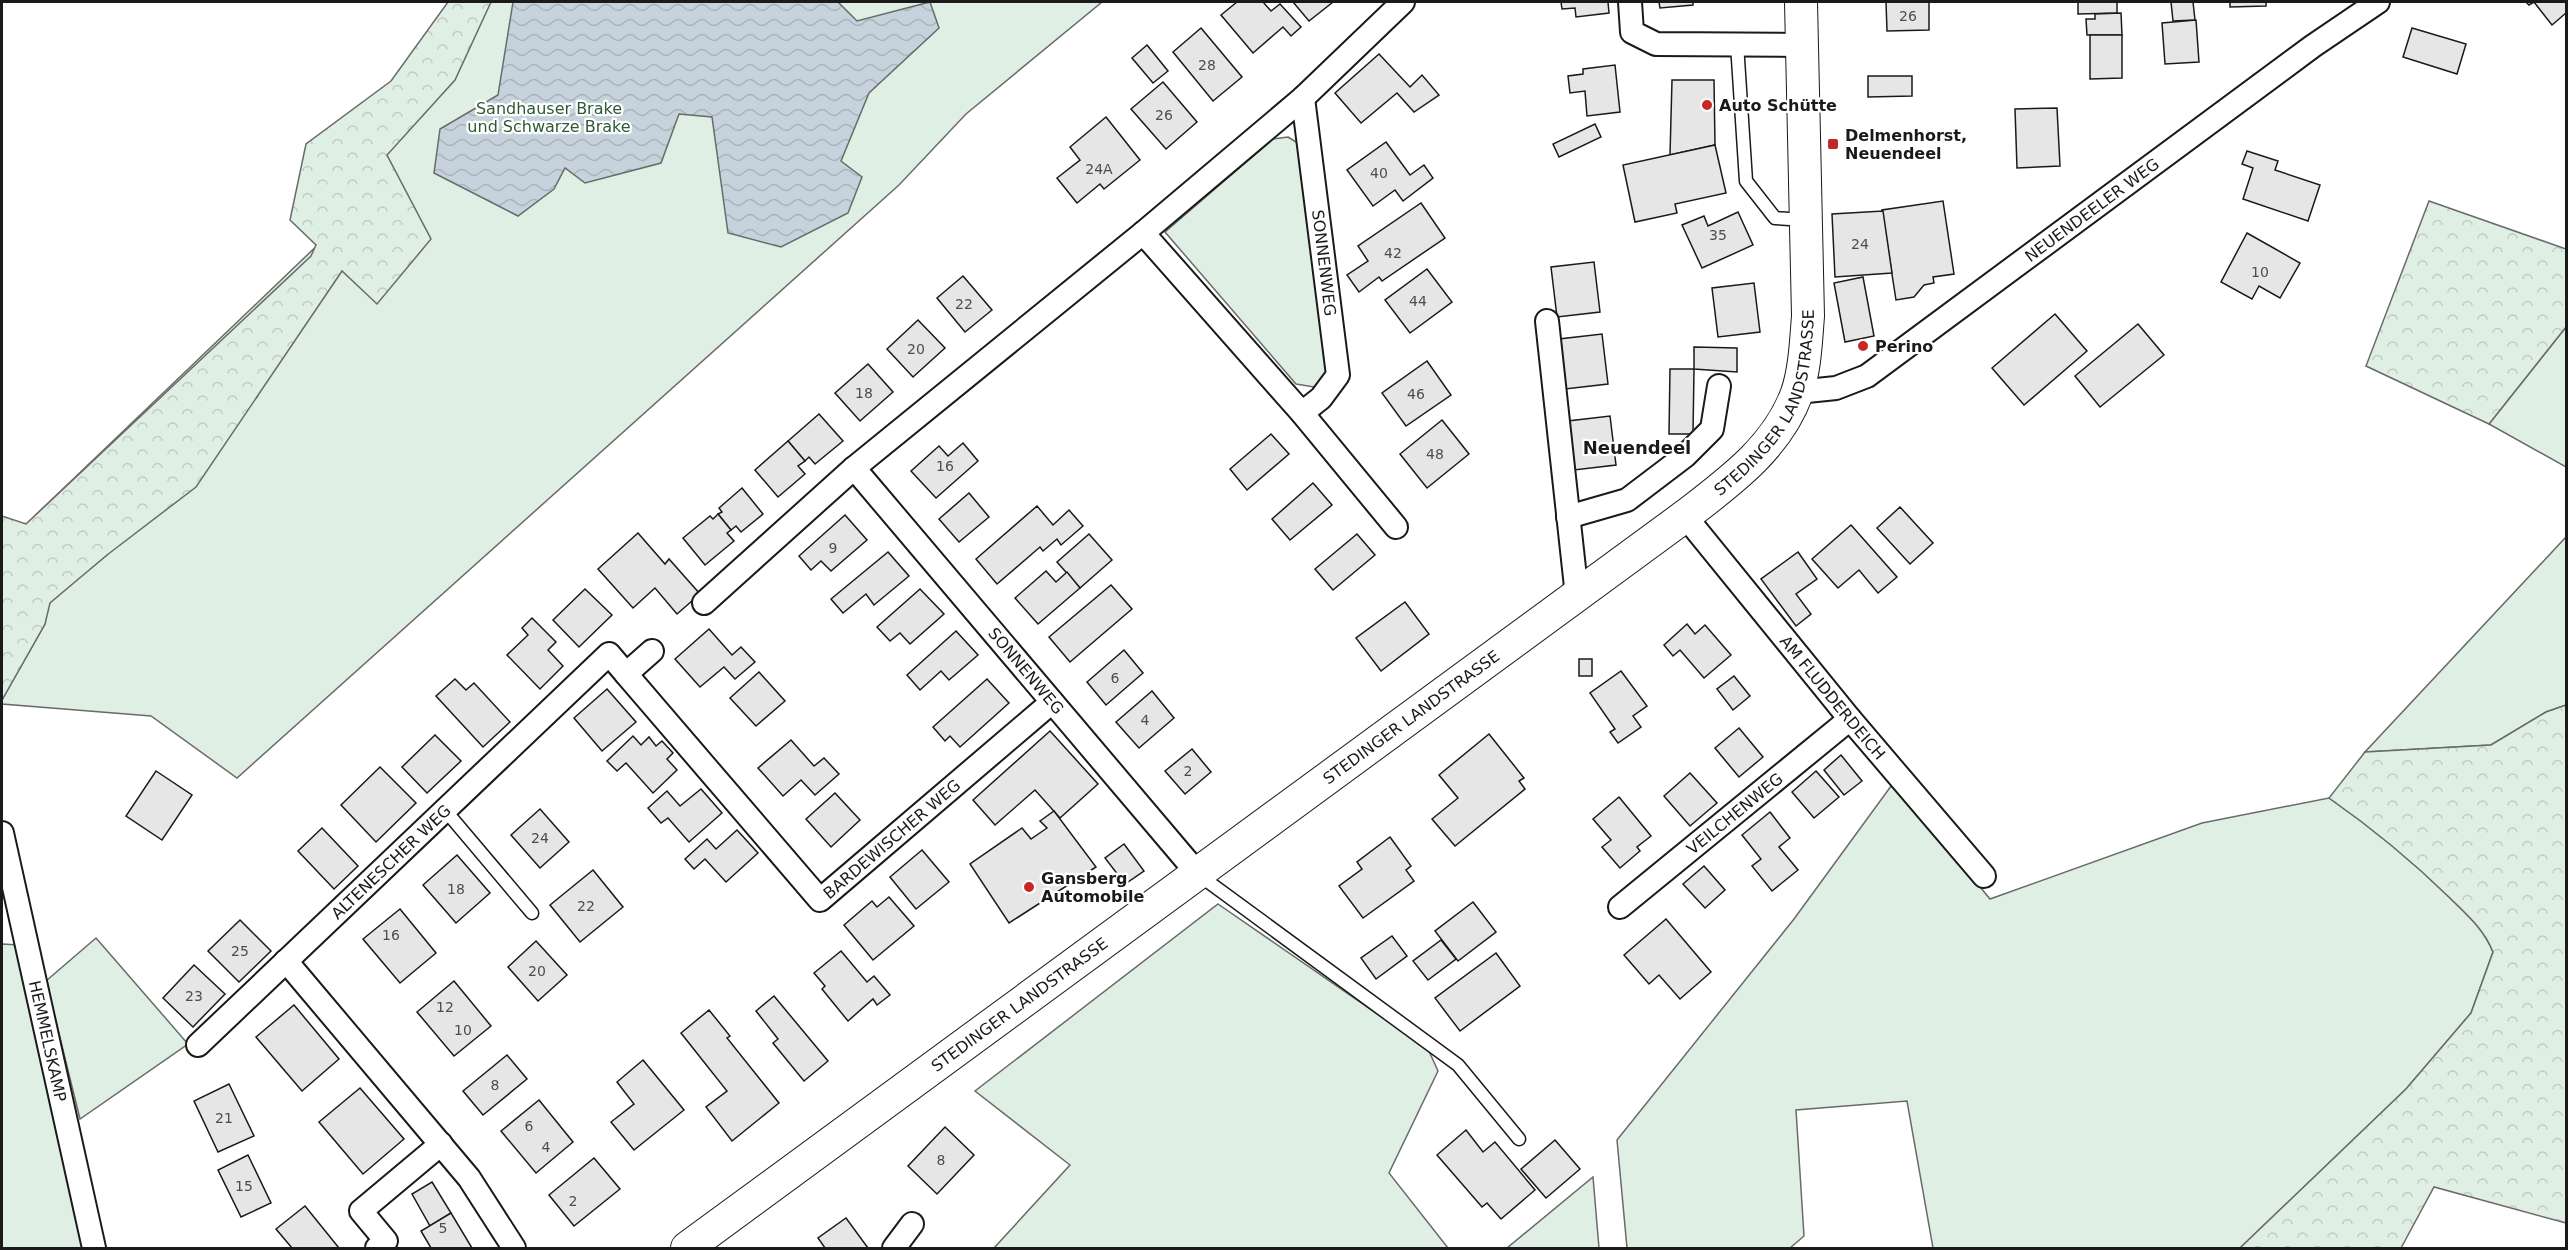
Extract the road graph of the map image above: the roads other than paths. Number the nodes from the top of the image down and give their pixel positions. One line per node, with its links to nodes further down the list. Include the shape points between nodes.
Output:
1 (1403, 2): 7 (street)
2 (1630, 2): 5 (street, via 1632,32 1656,44)
3 (1801, 2): 6 (main road, STEDINGER LANDSTRASSE)
4 (2378, 2): 12 (street, NEUENDEELER WEG, via 1867,376 1836,387)
5 (1737, 44): 6 (street); 8 (lane, via 1746,181 1775,218)
6 (1802, 45): 8 (main road, STEDINGER LANDSTRASSE)
7 (1303, 98): 9 (street); 13 (street, SONNENWEG, via 1338,375 1322,398)
8 (1805, 220): 12 (main road, STEDINGER LANDSTRASSE, via 1808,316)
9 (1143, 233): 13 (street); 14 (street)
10 (1547, 321): 16 (street)
11 (1719, 386): 16 (street, via 1712,429 1685,456 1627,500)
12 (1797, 392): 15 (main road, STEDINGER LANDSTRASSE, via 1780,426 1757,456)
13 (1302, 413): 17 (street)
14 (854, 468): 19 (street); 22 (street, SONNENWEG)
15 (1684, 516): 18 (main road, STEDINGER LANDSTRASSE); 23 (street, AM FLUDDERDEICH)
16 (1568, 517): 18 (street)
17 (1396, 527)
18 (1577, 596): 27 (main road, STEDINGER LANDSTRASSE)
19 (704, 603)
20 (652, 651): 21 (street)
21 (626, 674): 22 (street, BARDEWISCHER WEG, via 820,900); 24 (street, BARDEWISCHER WEG, via 609,654)
22 (1052, 702): 27 (street, SONNENWEG)
23 (1850, 719): 28 (street, AM FLUDDERDEICH); 29 (street, VEILCHENWEG)
24 (494, 764): 25 (street, ALTENESCHER WEG)
25 (445, 810): 30 (lane); 31 (street, ALTENESCHER WEG)
26 (2, 833): 36 (street, HEMMELSKAMP)
27 (1198, 874): 33 (lane, via 1458,1065); 39 (main road, STEDINGER LANDSTRASSE)
28 (1984, 876)
29 (1620, 908)
30 (532, 913)
31 (286, 961): 32 (street, ALTENESCHER WEG); 34 (street)
32 (198, 1045)
33 (1519, 1139)
34 (441, 1144): 37 (street, via 361,1211 386,1241); 38 (street, via 469,1178)
35 (912, 1224): 40 (street)
36 (94, 1248)
37 (377, 1248)
38 (514, 1248)
39 (687, 1248)
40 (894, 1248)

